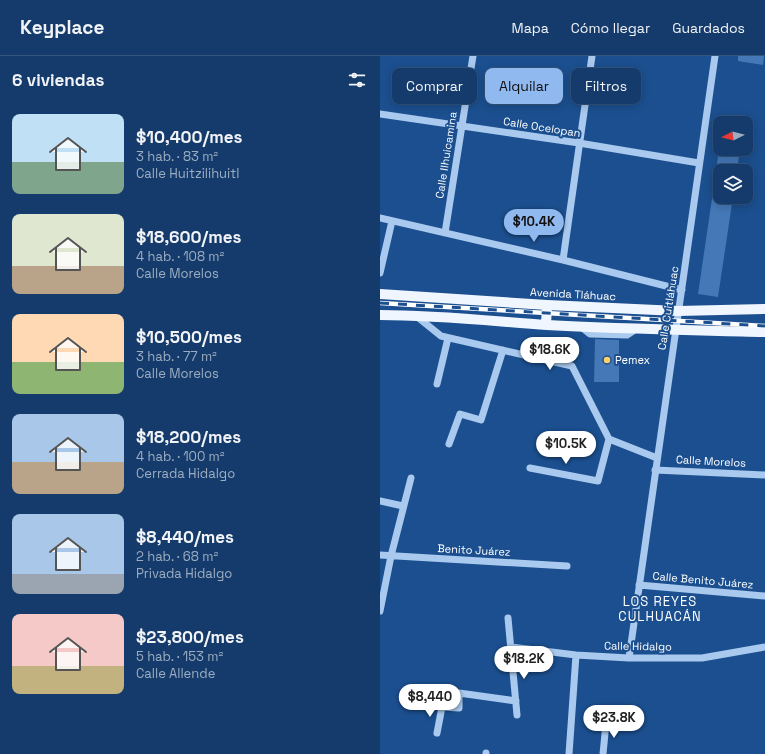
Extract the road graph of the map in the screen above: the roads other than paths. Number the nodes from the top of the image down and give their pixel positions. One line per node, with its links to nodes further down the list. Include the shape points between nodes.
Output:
1 (473, 56): 5 (street, Calle Ilhuicamina)
2 (592, 56): 6 (street)
3 (715, 56): 7 (street, Calle Cuitláhuac)
4 (380, 114): 5 (street, Calle Ocelopan)
5 (462, 126): 6 (street, Calle Ocelopan); 10 (street, Calle Ilhuicamina)
6 (579, 143): 7 (street, Calle Ocelopan); 11 (street)
7 (699, 163): 13 (street, Calle Cuitláhuac)
8 (380, 218): 9 (street)
9 (392, 221): 10 (street); 12 (street)
10 (445, 233): 11 (street)
11 (563, 260): 13 (street)
12 (380, 273)
13 (682, 290): 17 (street, Calle Cuitláhuac)
14 (380, 294): 15 (main road, Avenida Tláhuac)
15 (547, 305): 17 (main road, Avenida Tláhuac); 20 (main road)
16 (765, 309): 17 (main road, Avenida Tláhuac)
17 (678, 311): 21 (street, Calle Cuitláhuac)
18 (380, 315): 19 (main road)
19 (415, 315): 20 (main road); 23 (street, via 441,336)
20 (546, 324): 21 (main road)
21 (675, 330): 22 (main road); 28 (street, Calle Cuitláhuac)
22 (765, 332)
23 (448, 338): 24 (street); 25 (street)
24 (503, 350): 26 (street, via 572,366); 27 (street, via 481,420 460,414)
25 (437, 384)
26 (609, 439): 28 (street); 29 (street, via 598,481)
27 (449, 444)
28 (657, 458): 30 (street, Calle Cuitláhuac)
29 (530, 468)
30 (655, 470): 31 (street, Calle Morelos); 38 (street, Calle Cuitláhuac)
31 (765, 475)
32 (411, 478): 34 (street)
33 (380, 501): 34 (street)
34 (403, 506): 36 (street)
35 (380, 555): 36 (street, Benito Juárez)
36 (391, 556): 37 (street, Benito Juárez); 40 (street)
37 (567, 566)
38 (638, 585): 39 (street, Calle Benito Juárez); 45 (street, Calle Cuitláhuac)
39 (765, 596)
40 (380, 611)
41 (508, 618): 42 (street)
42 (511, 647): 44 (street, Calle Hidalgo); 46 (street)
43 (765, 648): 45 (street, Calle Hidalgo, via 702,658)
44 (576, 655): 45 (street, Calle Hidalgo); 50 (street)
45 (629, 658)
46 (516, 701): 47 (street); 49 (street, via 459,692 459,708 442,707)
47 (517, 715)
48 (606, 723): 51 (street)
49 (437, 733)
50 (569, 754)
51 (604, 754)

